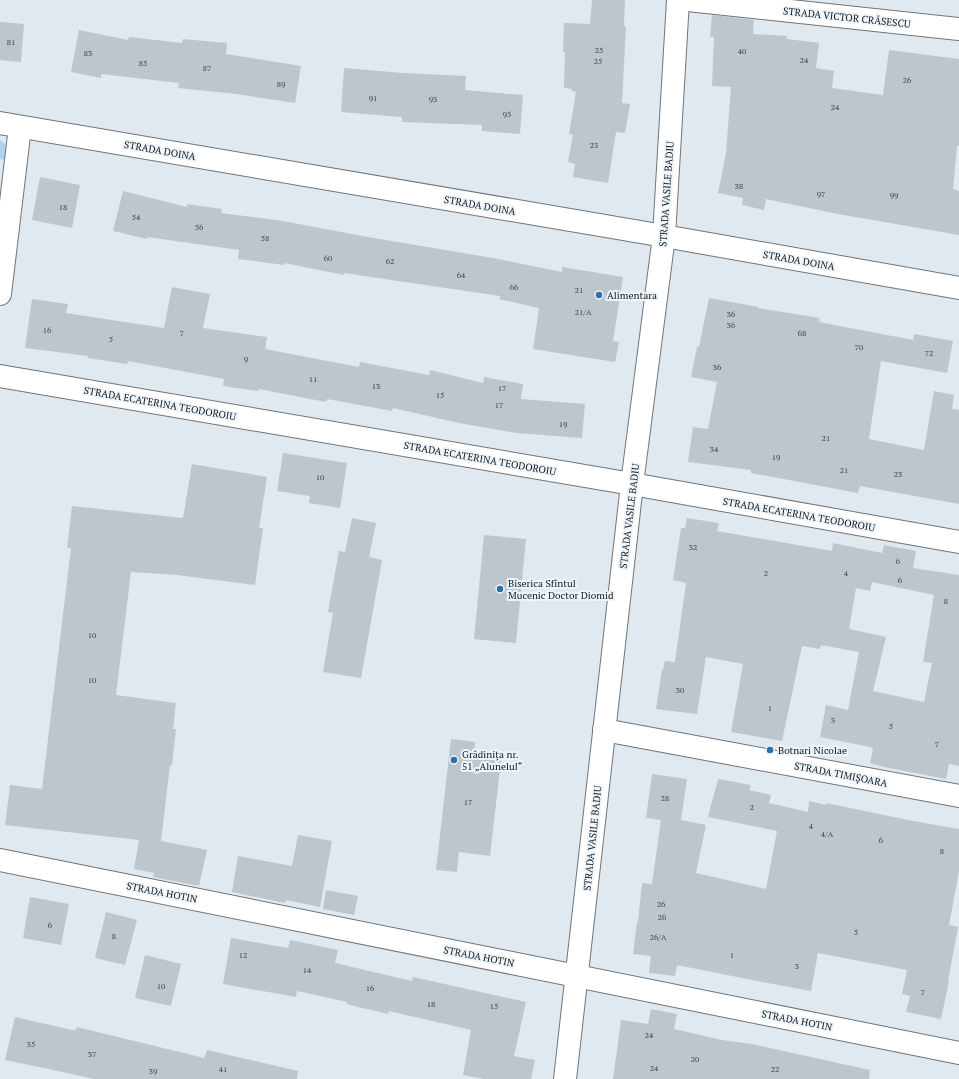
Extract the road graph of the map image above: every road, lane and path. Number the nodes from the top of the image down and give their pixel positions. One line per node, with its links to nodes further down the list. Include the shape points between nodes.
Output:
1 (678, 0): 5 (street, STRADA VASILE BADIU)
2 (688, 0): 3 (street, STRADA VICTOR CRĂSESCU)
3 (959, 30)
4 (10, 125): 5 (street, STRADA DOINA); 7 (street)
5 (664, 236): 6 (street, STRADA DOINA); 9 (street, STRADA VASILE BADIU)
6 (959, 288)
7 (0, 294)
8 (0, 376): 9 (street, STRADA ECATERINA TEODOROIU)
9 (632, 484): 10 (street, STRADA ECATERINA TEODOROIU); 11 (street, STRADA VASILE BADIU)
10 (959, 542)
11 (604, 730): 12 (street, STRADA TIMIȘOARA); 14 (street, STRADA VASILE BADIU)
12 (959, 796)
13 (0, 860): 14 (street, STRADA HOTIN)
14 (577, 976): 15 (street, STRADA HOTIN); 16 (street, STRADA VASILE BADIU)
15 (959, 1053)
16 (565, 1079)

